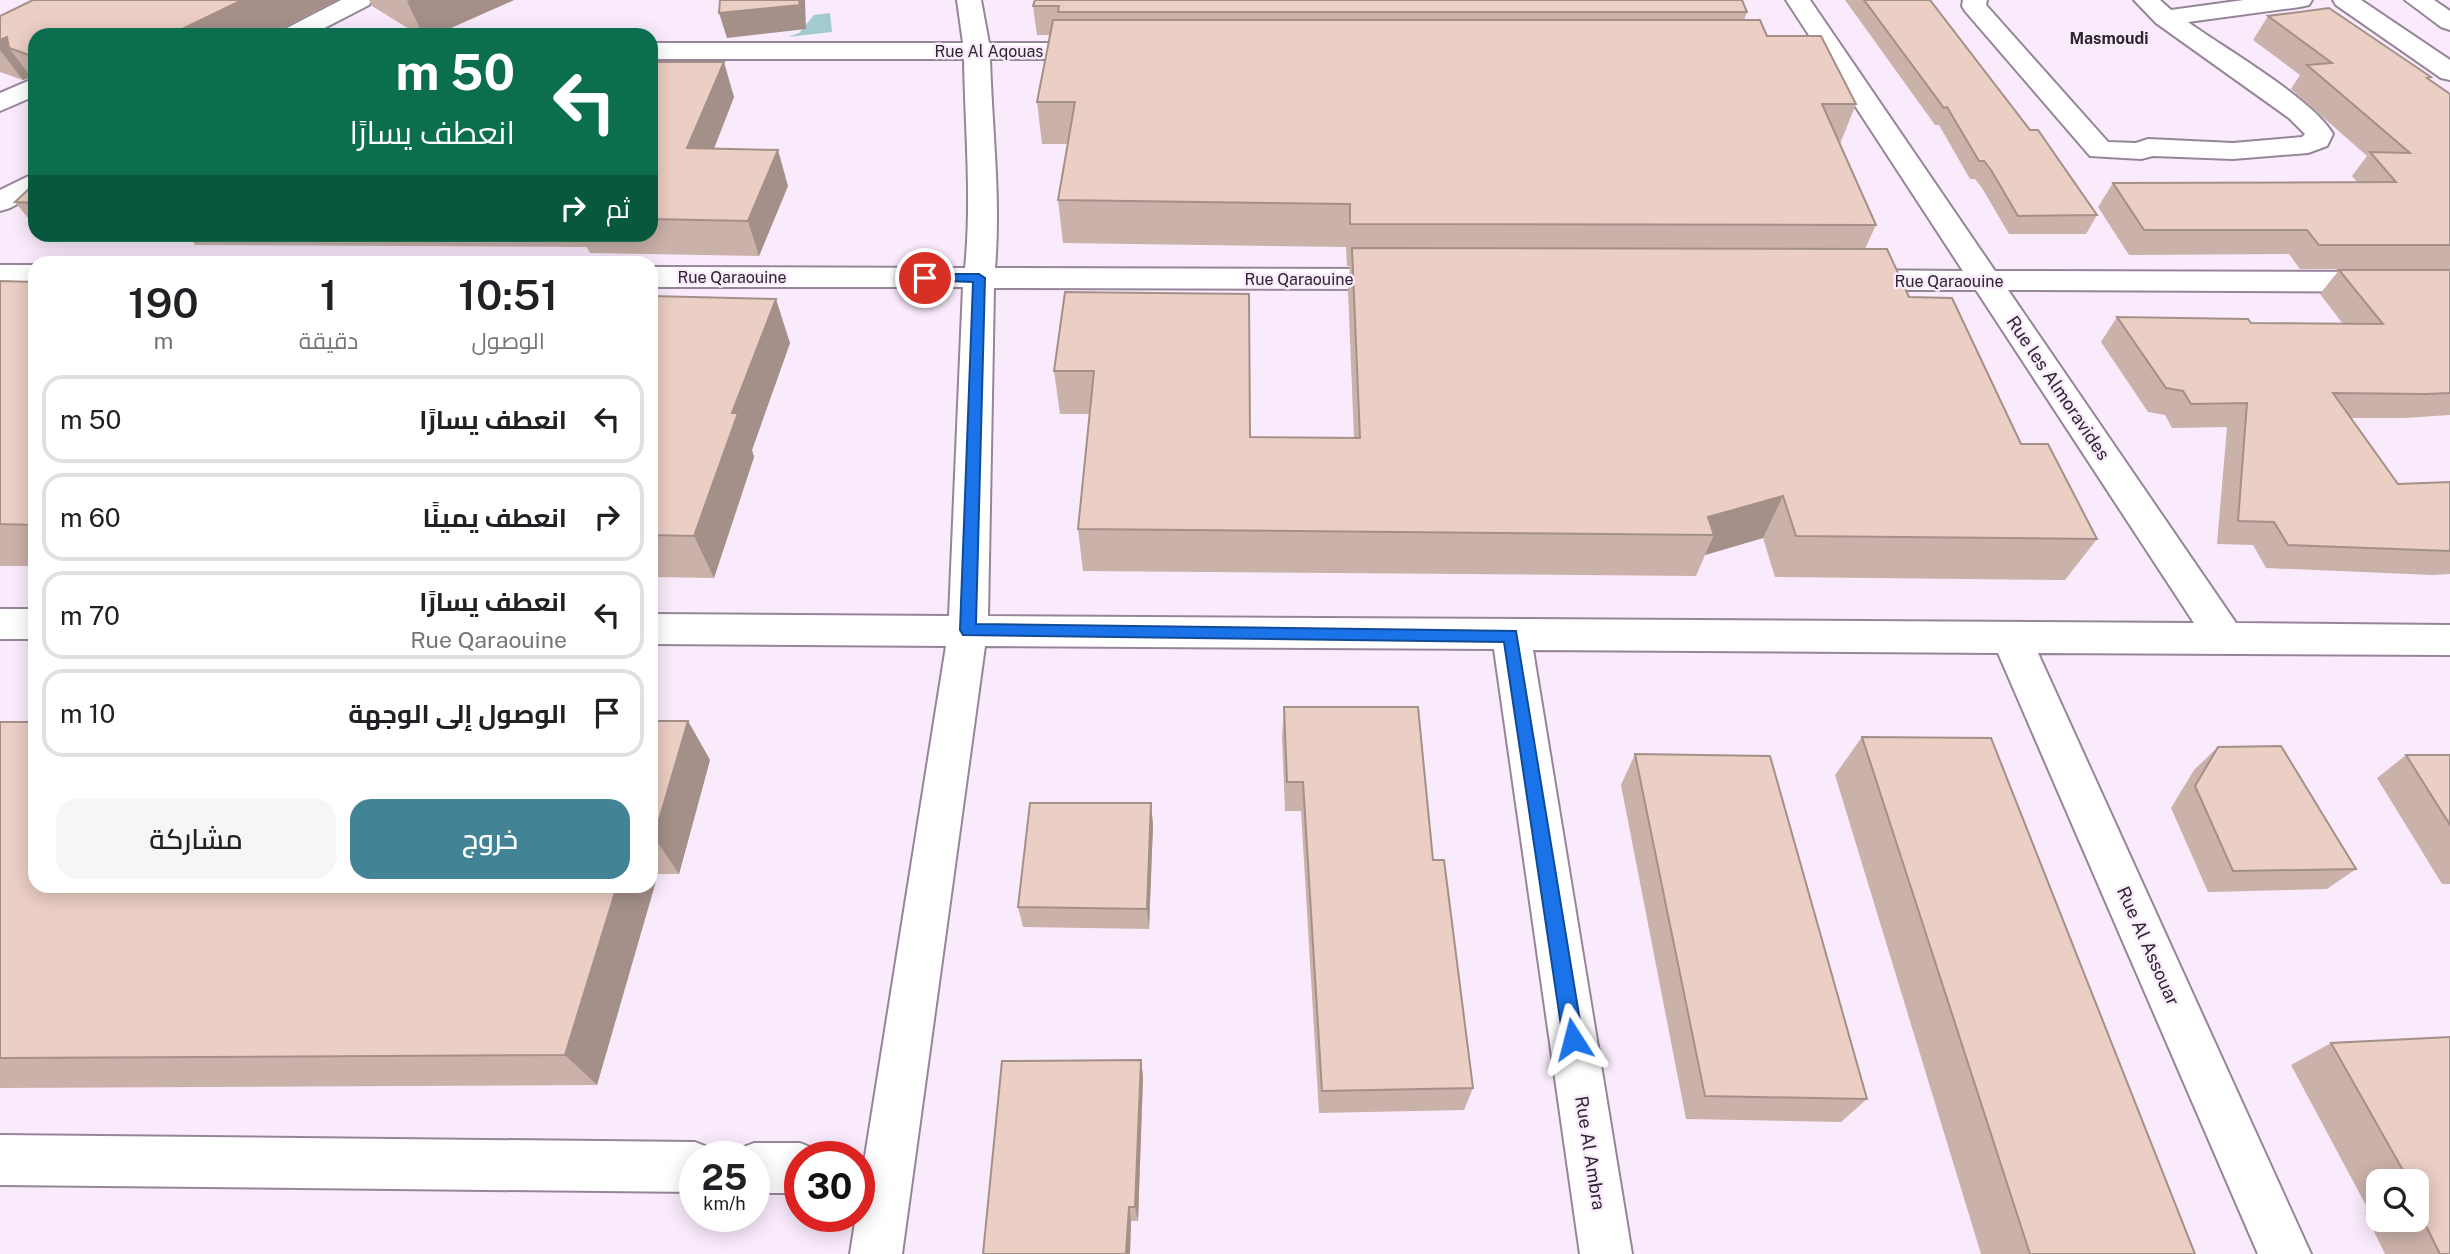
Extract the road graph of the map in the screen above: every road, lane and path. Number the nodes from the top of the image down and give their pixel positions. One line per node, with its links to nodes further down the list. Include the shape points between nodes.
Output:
1 (360, 0): 10 (street)
2 (969, 0): 12 (street)
3 (1798, 0): 25 (street, Rue les Almoravides, via 1817,51)
4 (1975, 0): 8 (street, via 1974,6 2101,150 2234,150 2308,145 2317,140 2314,125 2299,111)
5 (2300, 0): 8 (street)
6 (2345, 0): 14 (street)
7 (2417, 0): 9 (street)
8 (2156, 9)
9 (2450, 22)
10 (306, 28)
11 (658, 51): 12 (street, Rue Al Aqouas)
12 (977, 51): 13 (street, Rue Al Aqouas); 22 (street, via 984,224)
13 (1131, 51)
14 (2450, 72)
15 (28, 89): 16 (street)
16 (0, 103)
17 (28, 186): 18 (street)
18 (0, 202)
19 (0, 275): 20 (street)
20 (28, 275)
21 (658, 277): 22 (street, Rue Qaraouine)
22 (979, 278): 23 (street, Rue Qaraouine); 30 (street)
23 (1427, 279)
24 (1819, 280): 25 (street, Rue Qaraouine)
25 (1987, 281): 26 (street, Rue Qaraouine); 33 (street, Rue les Almoravides)
26 (2450, 282)
27 (0, 624): 28 (street)
28 (28, 624)
29 (658, 629): 30 (street)
30 (968, 630): 31 (street); 36 (street)
31 (1511, 636): 32 (street); 40 (street, Rue Al Ambra)
32 (2011, 637): 33 (street); 41 (street, Rue Al Assouar)
33 (2224, 637): 34 (street)
34 (2450, 640)
35 (0, 1160): 37 (street)
36 (875, 1163)
37 (679, 1167)
38 (875, 1212): 39 (street)
39 (876, 1254)
40 (1606, 1254)
41 (2284, 1254)

